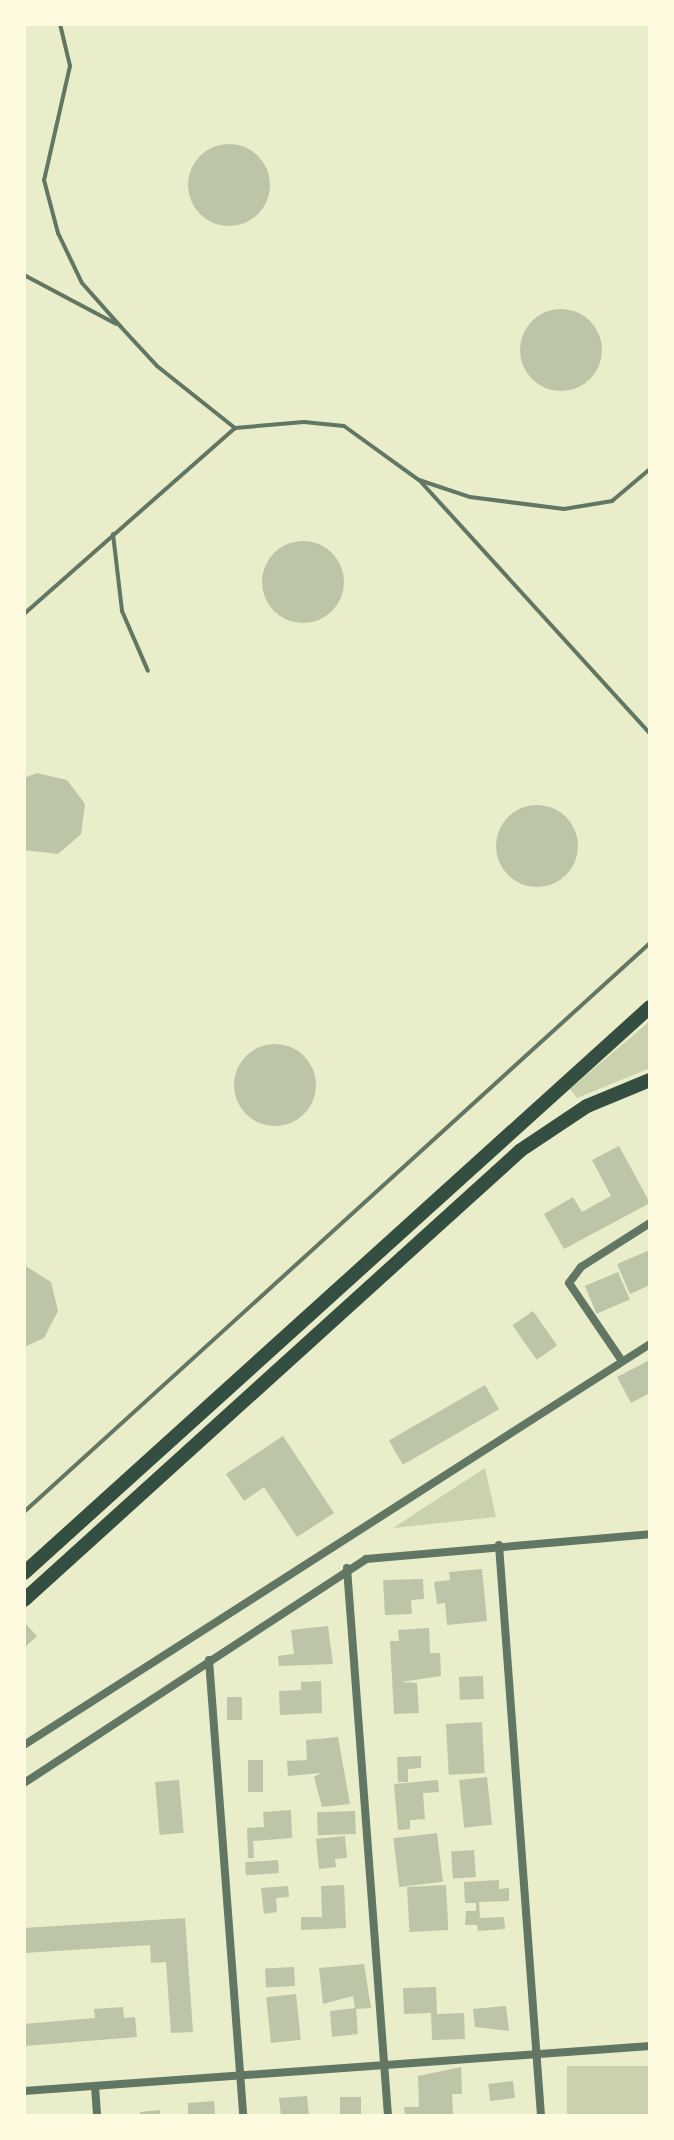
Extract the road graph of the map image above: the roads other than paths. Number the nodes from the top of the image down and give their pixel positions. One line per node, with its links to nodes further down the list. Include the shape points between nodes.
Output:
1 (60, 24): 3 (lane, via 70,66 44,180 58,233 82,283)
2 (24, 275): 3 (lane)
3 (121, 327): 4 (lane, via 157,366)
4 (235, 428): 6 (lane, via 304,422 344,426); 7 (lane)
5 (650, 469): 6 (lane, via 612,501 564,509 470,497)
6 (419, 480): 10 (lane)
7 (113, 534): 8 (lane); 9 (lane, via 122,611)
8 (24, 614)
9 (148, 671)
10 (650, 734)
11 (650, 943): 17 (lane)
12 (650, 1007): 21 (highway)
13 (650, 1080): 22 (highway, via 587,1106 521,1150)
14 (650, 1223): 16 (street, via 581,1267 569,1283)
15 (650, 1344): 16 (street)
16 (622, 1361): 24 (street)
17 (24, 1512)
18 (650, 1534): 19 (street)
19 (499, 1545): 20 (street, via 366,1559); 27 (street)
20 (347, 1568): 23 (street); 28 (street)
21 (24, 1573)
22 (24, 1600)
23 (209, 1660): 25 (street); 29 (street)
24 (24, 1745)
25 (24, 1783)
26 (650, 2046): 27 (street)
27 (537, 2054): 28 (street); 35 (street)
28 (384, 2065): 29 (street); 34 (street)
29 (240, 2076): 30 (street); 33 (street)
30 (95, 2086): 31 (street); 32 (street)
31 (24, 2091)
32 (97, 2116)
33 (243, 2116)
34 (388, 2116)
35 (541, 2116)

